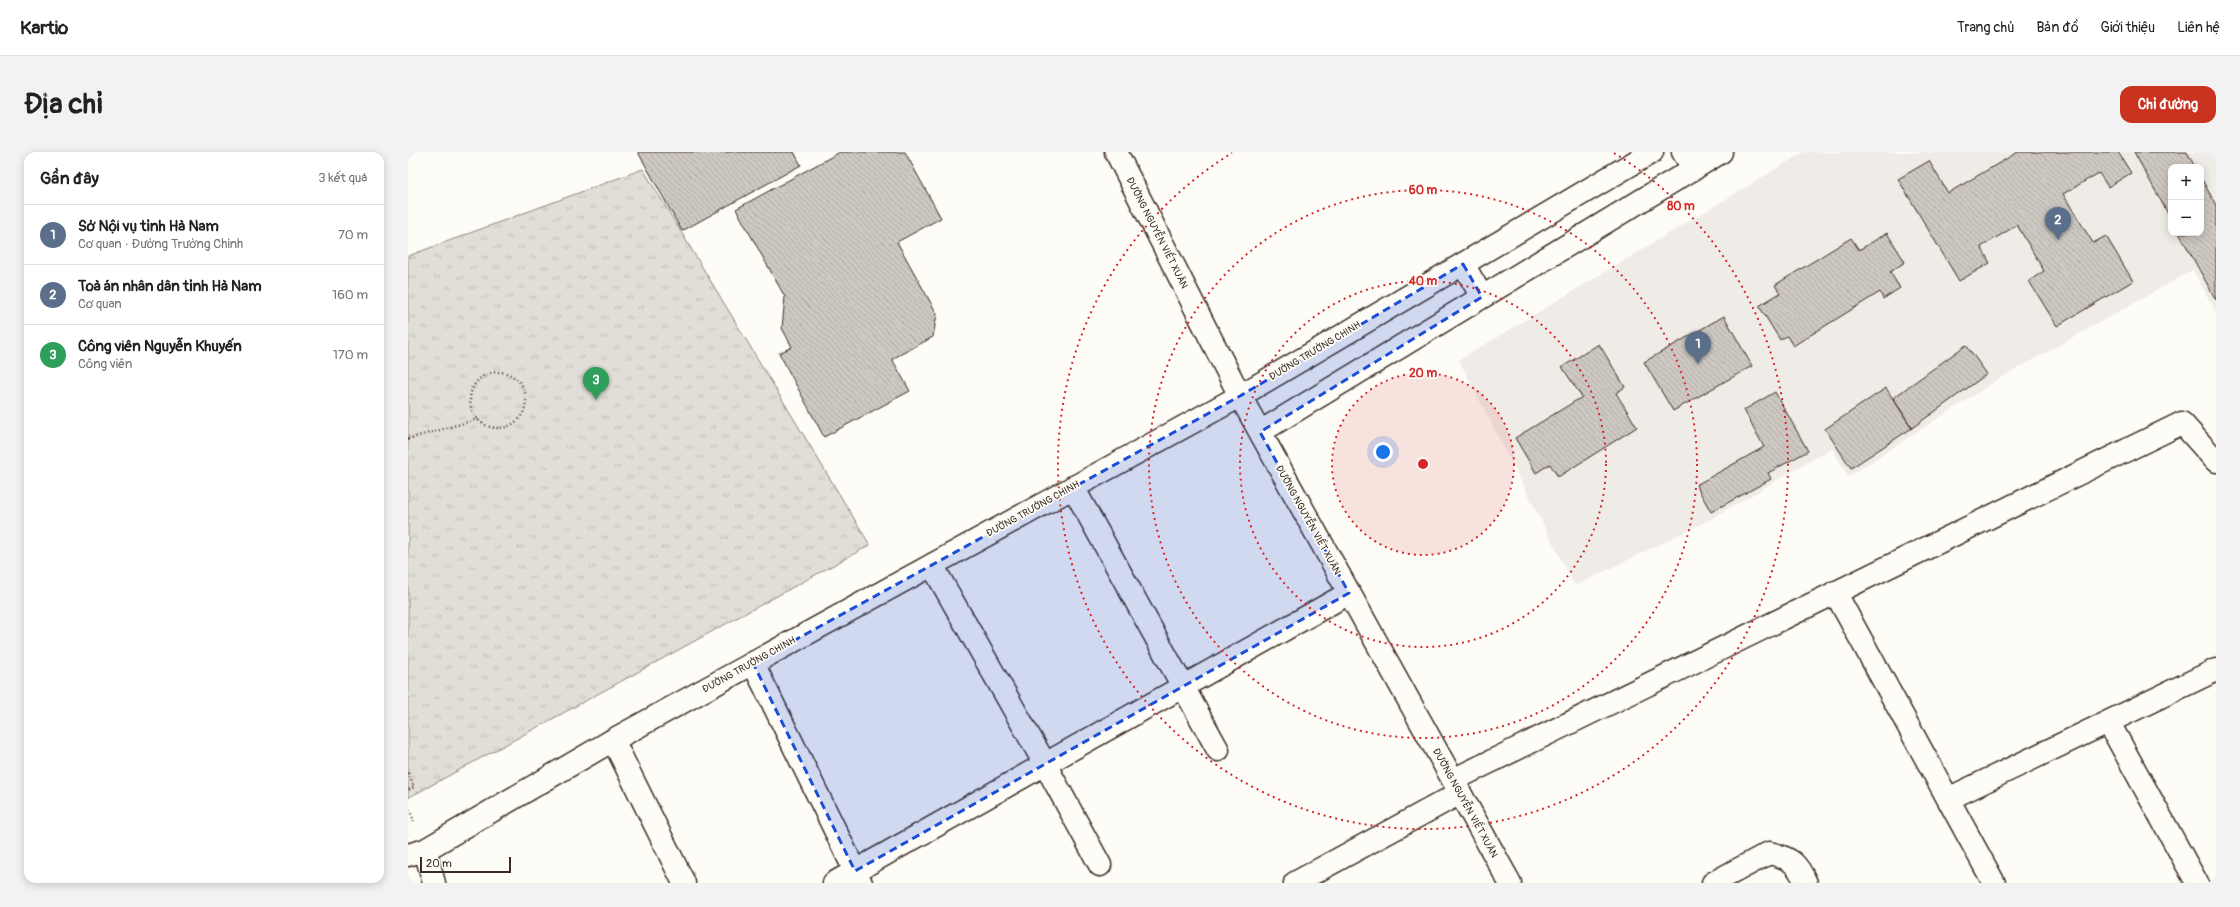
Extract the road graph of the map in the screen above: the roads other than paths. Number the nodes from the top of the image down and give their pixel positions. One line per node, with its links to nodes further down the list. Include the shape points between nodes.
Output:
1 (1116, 152): 7 (street, ĐƯỜNG NGUYỄN VIẾT XUÂN)
2 (1652, 152): 5 (street, ĐƯỜNG TRƯỜNG CHINH)
3 (1721, 152): 4 (street)
4 (1688, 160): 6 (street)
5 (1463, 264): 6 (street); 7 (street, ĐƯỜNG TRƯỜNG CHINH)
6 (1482, 297): 8 (street)
7 (1240, 396): 8 (street, ĐƯỜNG NGUYỄN VIẾT XUÂN); 10 (street, ĐƯỜNG TRƯỜNG CHINH)
8 (1260, 432): 13 (street, ĐƯỜNG NGUYỄN VIẾT XUÂN)
9 (2216, 461): 12 (street, via 2182,423)
10 (1073, 487): 11 (street, ĐƯỜNG TRƯỜNG CHINH); 16 (street)
11 (932, 565): 14 (street, ĐƯỜNG TRƯỜNG CHINH); 20 (street)
12 (1835, 592): 21 (street); 22 (street)
13 (1349, 593): 16 (street); 21 (street, ĐƯỜNG NGUYỄN VIẾT XUÂN)
14 (753, 664): 18 (street, ĐƯỜNG TRƯỜNG CHINH); 25 (street)
15 (2216, 670): 17 (street)
16 (1182, 687): 19 (street); 20 (street)
17 (2109, 723): 22 (street); 34 (street)
18 (614, 740): 23 (street, ĐƯỜNG TRƯỜNG CHINH); 27 (street)
19 (1218, 750)
20 (1045, 764): 24 (street); 25 (street)
21 (1456, 787): 29 (street); 30 (street, ĐƯỜNG NGUYỄN VIẾT XUÂN)
22 (1948, 799): 33 (street)
23 (416, 852): 26 (street)
24 (1100, 865)
25 (858, 877): 28 (street)
26 (434, 883)
27 (684, 883)
28 (834, 883)
29 (1295, 883)
30 (1510, 883)
31 (1713, 883): 32 (street, via 1769,853 1785,857 1799,867)
32 (1806, 883)
33 (1994, 883)
34 (2197, 883)

